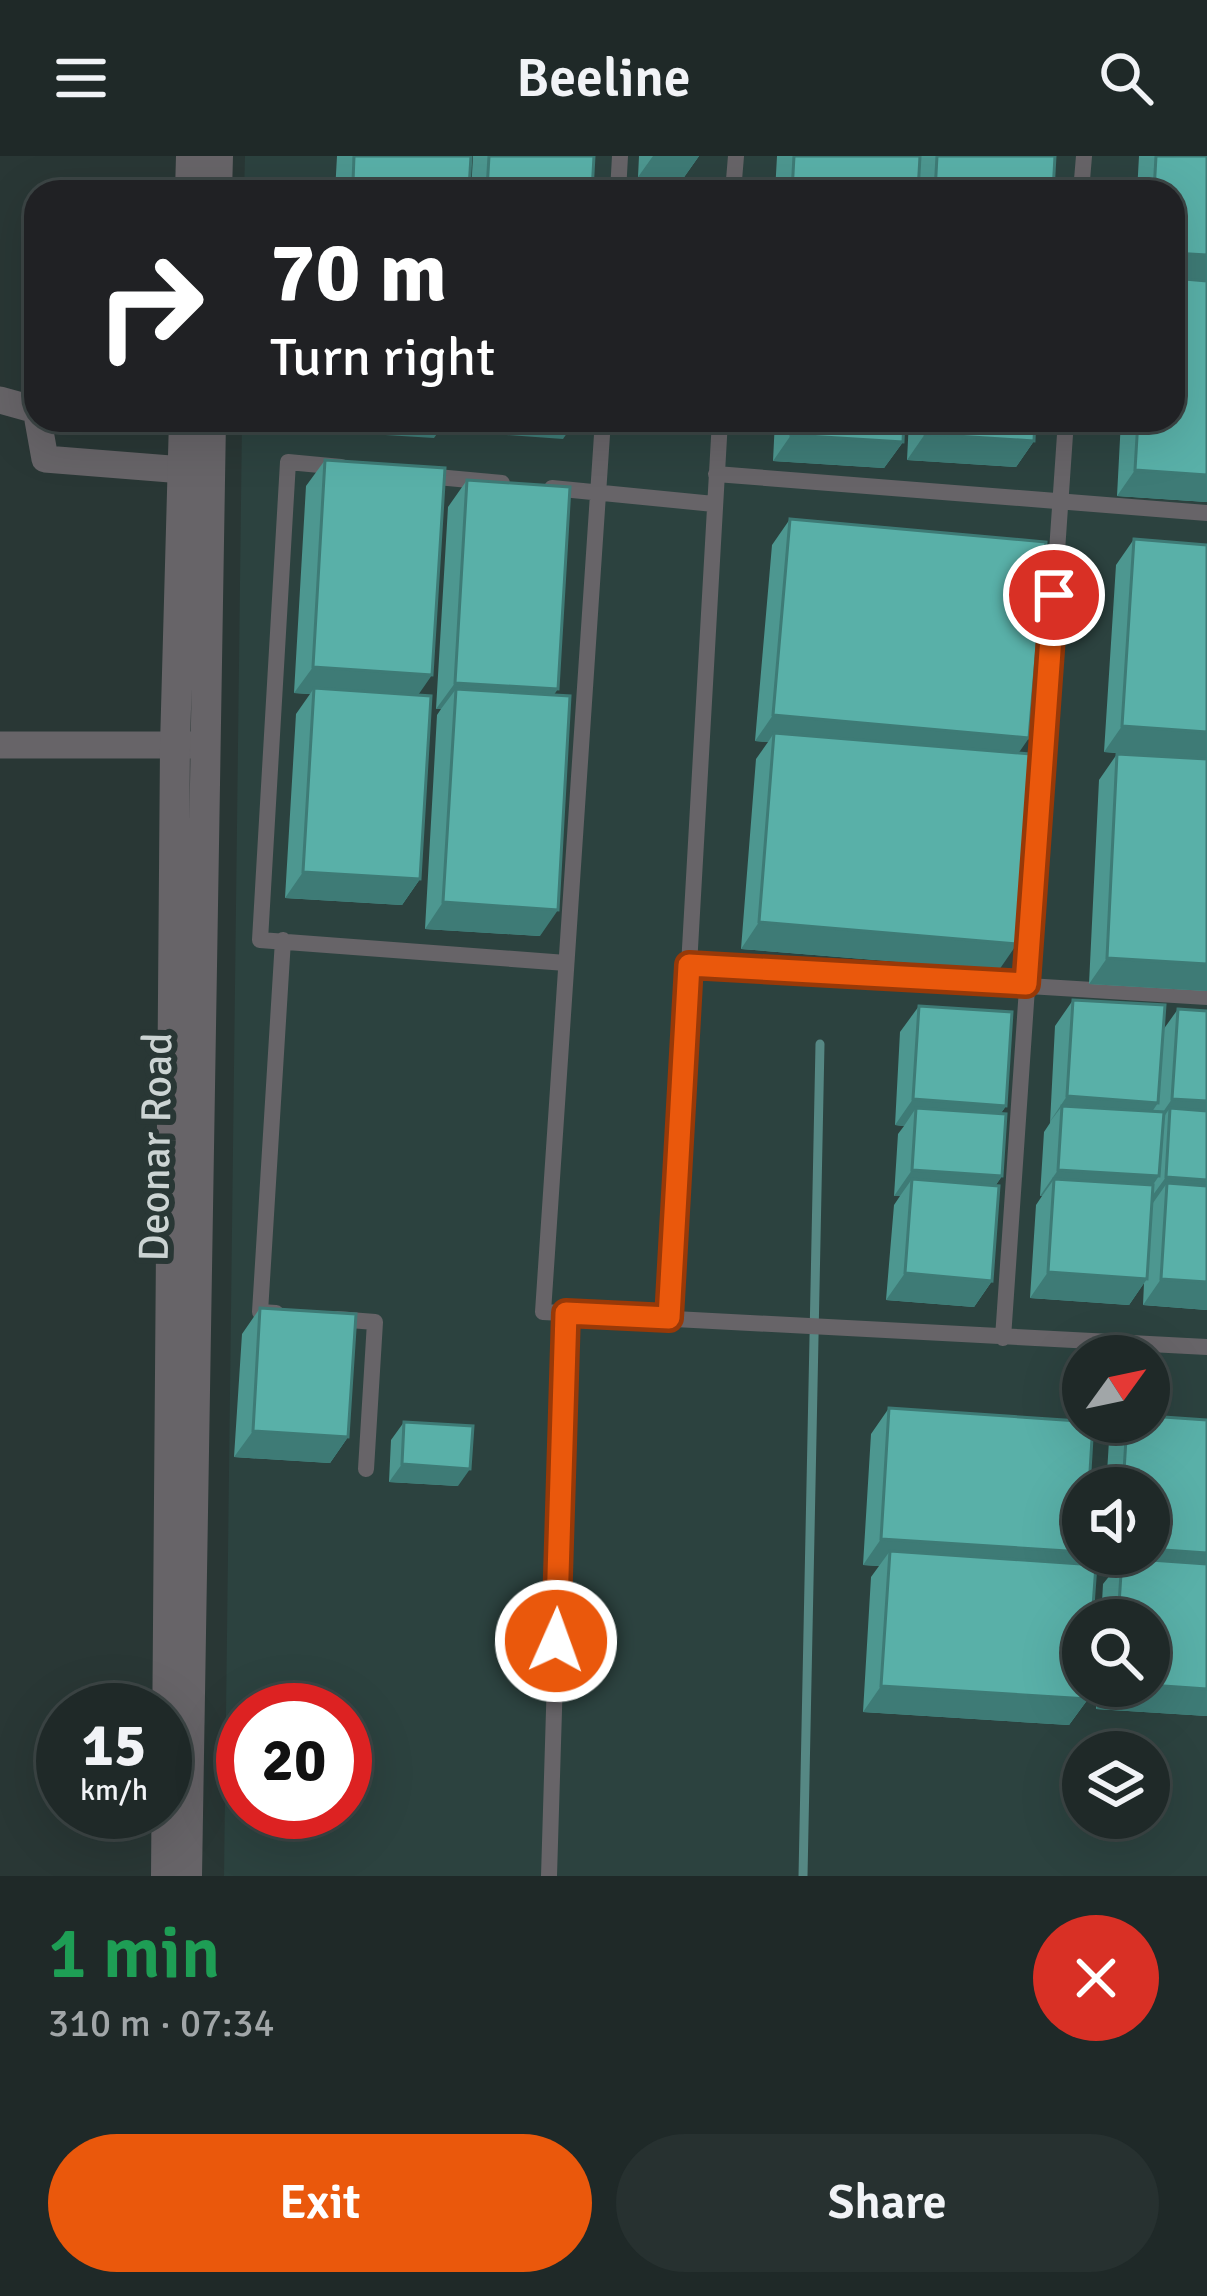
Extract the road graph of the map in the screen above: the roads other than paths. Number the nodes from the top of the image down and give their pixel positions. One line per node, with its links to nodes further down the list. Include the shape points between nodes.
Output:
1 (40, 432): 8 (street, via 45,459)
2 (184, 432): 8 (street, Deonar Road)
3 (210, 432): 16 (street, Deonar Road)
4 (602, 432): 11 (lane)
5 (718, 432): 10 (lane)
6 (1065, 432): 12 (lane)
7 (359, 469): 17 (lane, via 288,462 260,940)
8 (183, 470): 16 (street, Deonar Road)
9 (407, 474): 11 (lane)
10 (716, 474): 12 (lane); 13 (lane)
11 (598, 493): 13 (lane); 18 (lane)
12 (1060, 501): 14 (lane); 20 (lane)
13 (714, 504): 19 (lane)
14 (1207, 512)
15 (0, 745): 16 (street)
16 (189, 745): 29 (street, Deonar Road)
17 (283, 940): 18 (lane); 23 (lane, via 260,1312)
18 (566, 963): 22 (lane, via 543,1312)
19 (689, 965): 20 (lane); 25 (lane)
20 (1026, 984): 21 (lane); 26 (lane)
21 (1207, 997)
22 (566, 1313): 25 (lane); 32 (lane)
23 (306, 1316)
24 (329, 1318): 28 (lane, via 375,1322)
25 (669, 1318): 26 (lane)
26 (1003, 1338): 27 (lane)
27 (1207, 1347)
28 (366, 1469)
29 (181, 1522): 30 (street, Deonar Road); 31 (street, Deonar Road)
30 (166, 1876)
31 (187, 1876)
32 (548, 1876)

